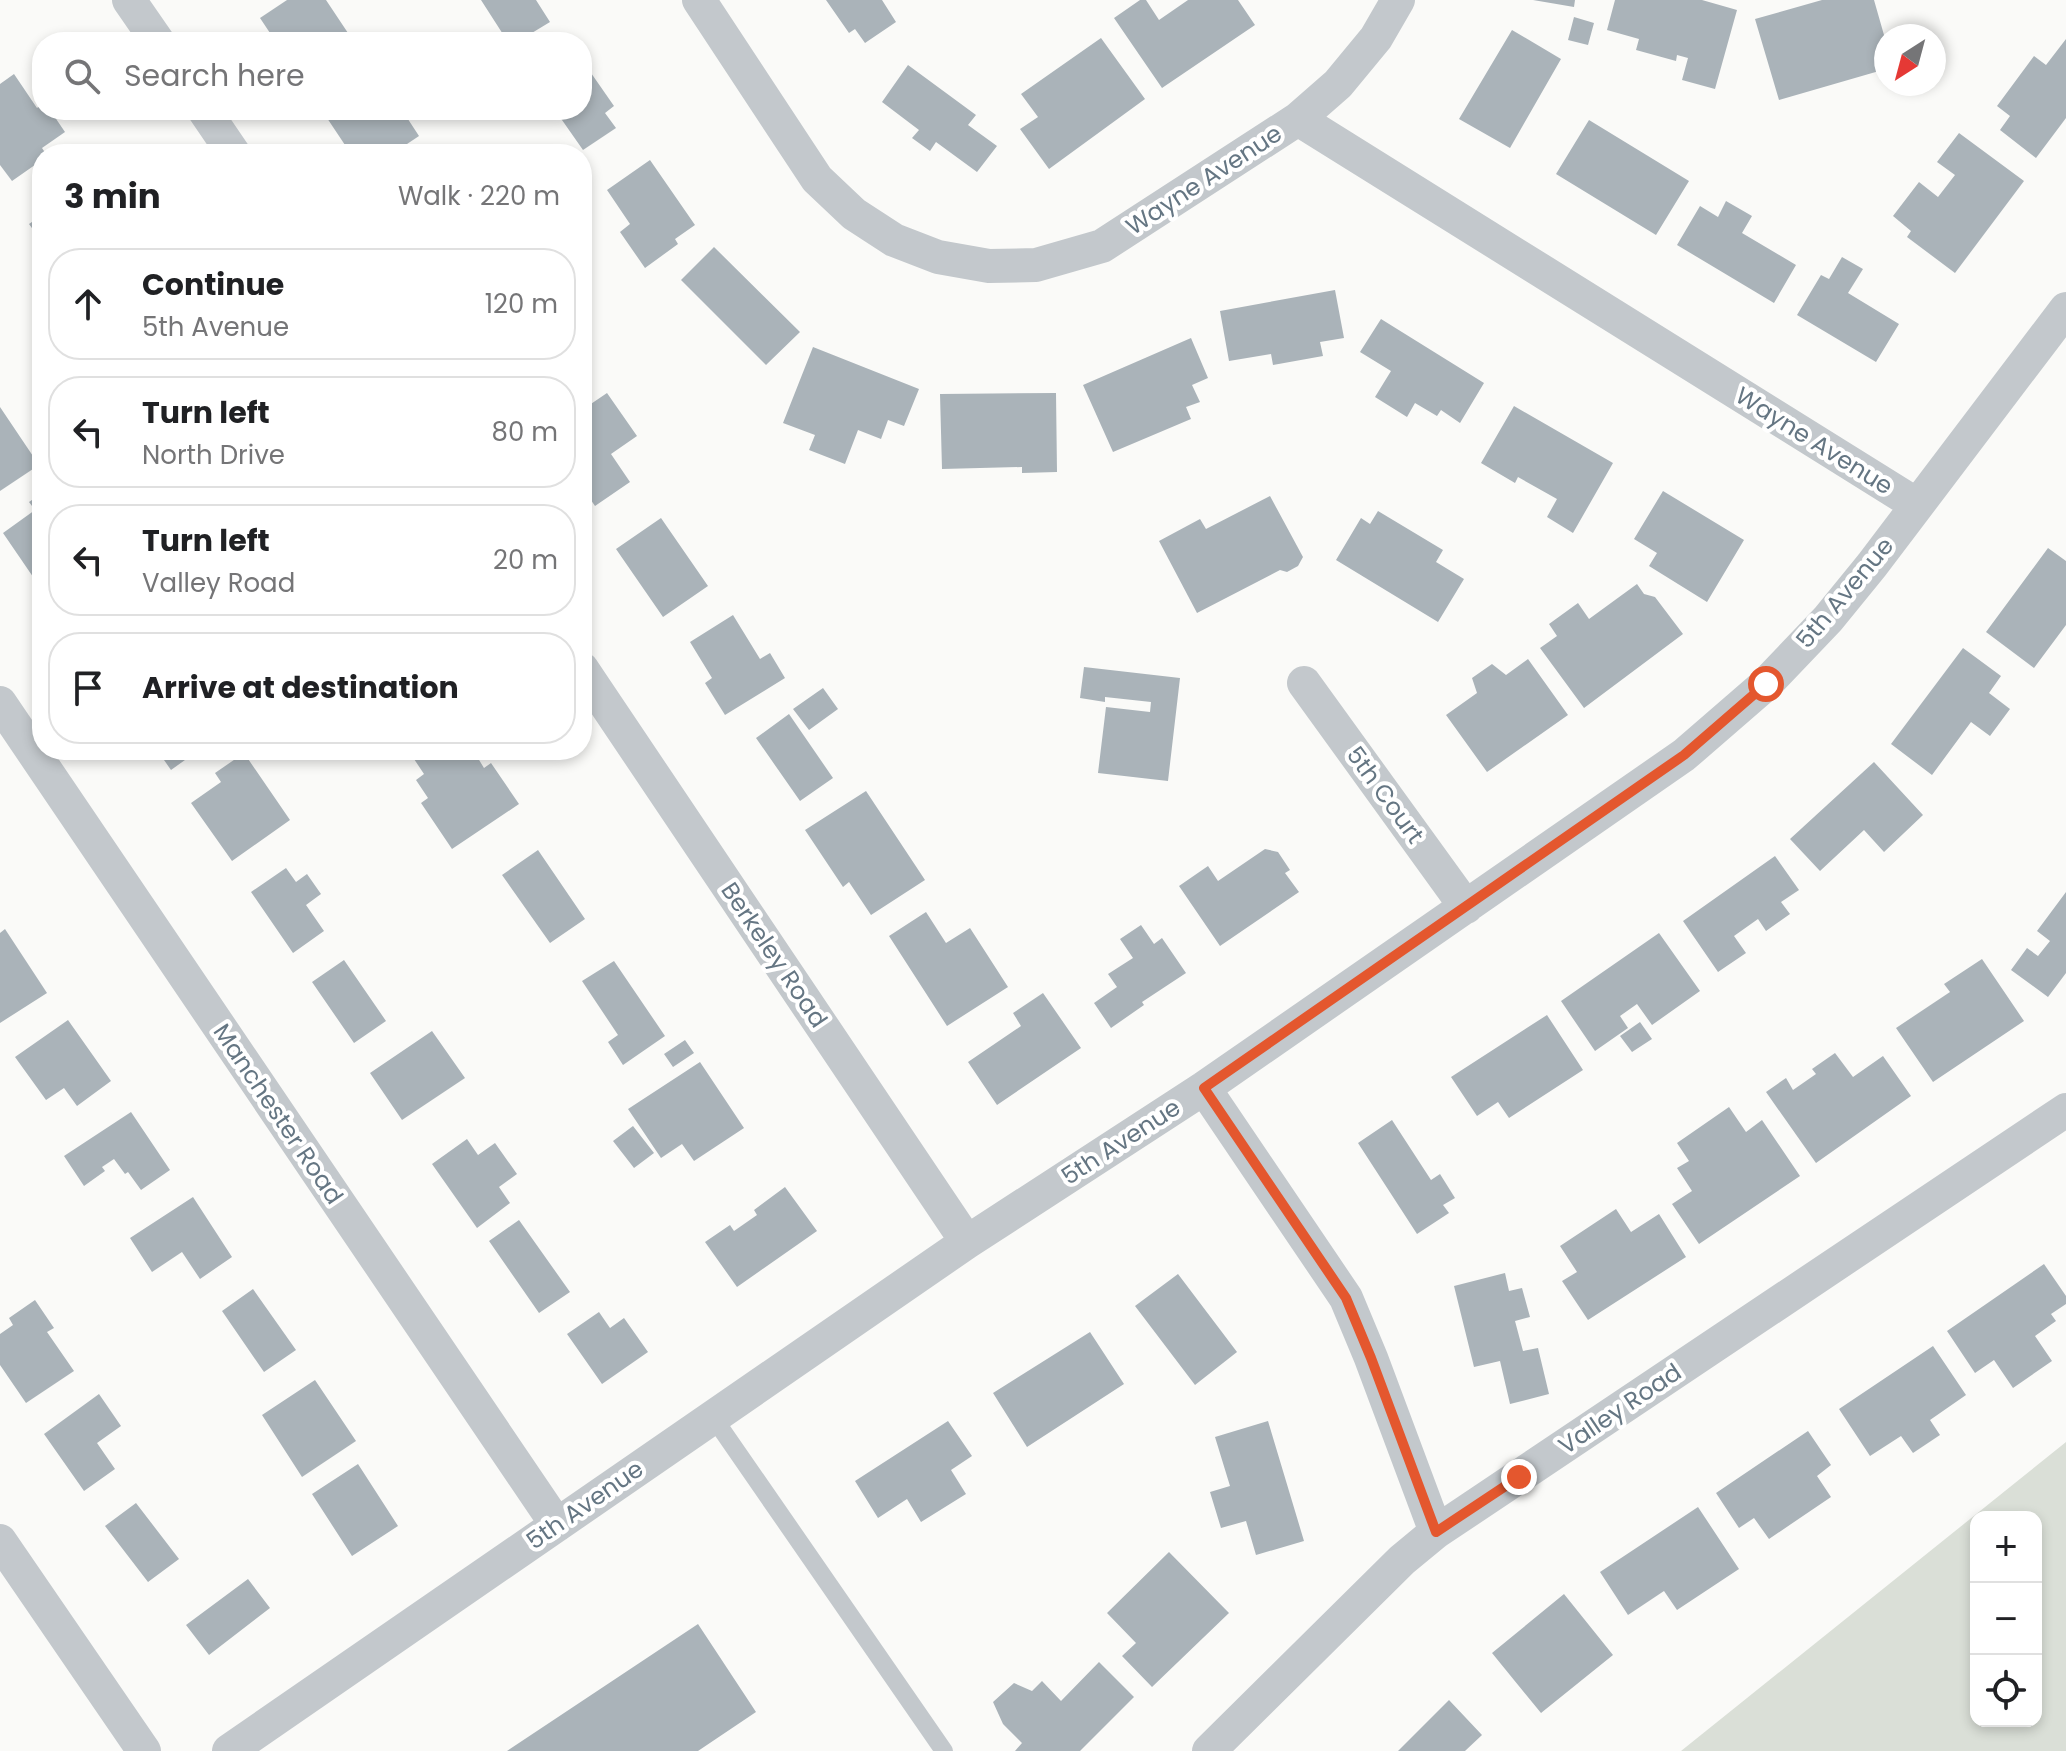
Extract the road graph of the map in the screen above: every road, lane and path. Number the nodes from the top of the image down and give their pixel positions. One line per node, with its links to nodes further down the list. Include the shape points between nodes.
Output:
1 (129, 0): 4 (street)
2 (699, 0): 5 (street, Wayne Avenue, via 817,179 854,214 894,240 938,257 989,266 1036,265 1102,246)
3 (1398, 0): 5 (street, via 1376,38 1338,84)
4 (151, 32)
5 (1298, 119): 9 (street, Wayne Avenue)
6 (211, 120): 7 (street)
7 (227, 144)
8 (2066, 309): 9 (street, 5th Avenue)
9 (1917, 505): 15 (street, 5th Avenue, via 1828,619 1766,684 1684,755)
10 (1304, 683): 15 (street, 5th Court)
11 (592, 684): 18 (street, Berkeley Road)
12 (0, 703): 13 (street, Manchester Road)
13 (32, 750)
14 (39, 760): 20 (street, Manchester Road)
15 (1466, 907): 16 (street, 5th Avenue)
16 (1204, 1088): 18 (street, 5th Avenue); 21 (street, via 1346,1298)
17 (2066, 1110): 21 (street, Valley Road)
18 (967, 1242): 19 (street, 5th Avenue)
19 (713, 1417): 20 (street, 5th Avenue); 25 (lane)
20 (557, 1525): 24 (street, 5th Avenue)
21 (1436, 1532): 26 (street, Valley Road)
22 (0, 1541): 23 (street)
23 (144, 1751)
24 (229, 1751)
25 (944, 1751)
26 (1209, 1751)

